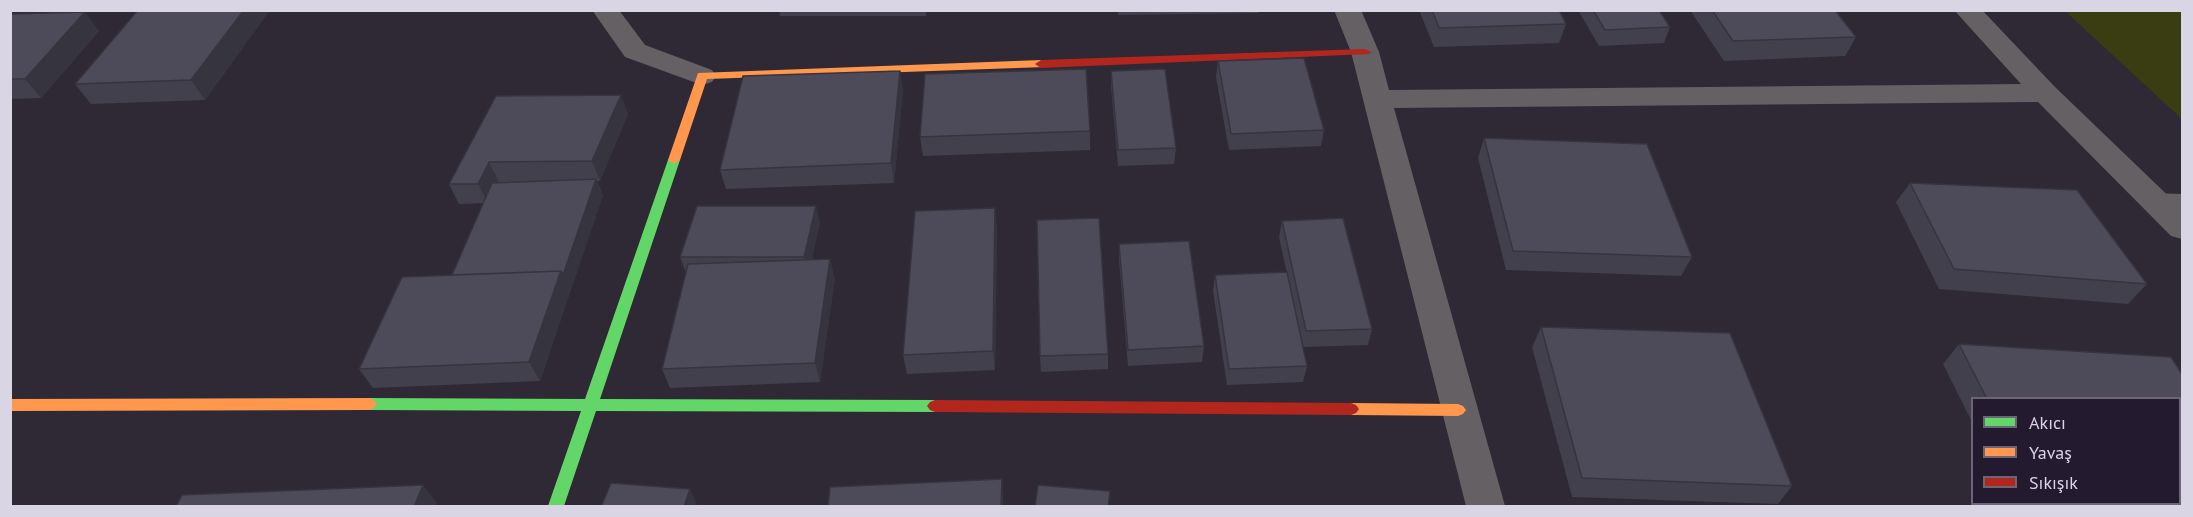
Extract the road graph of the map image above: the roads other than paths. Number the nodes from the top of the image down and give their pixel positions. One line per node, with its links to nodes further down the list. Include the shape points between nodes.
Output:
1 (605, 10): 5 (street, via 635,51)
2 (1347, 10): 4 (street)
3 (1966, 10): 6 (street)
4 (1365, 52): 5 (street); 7 (street)
5 (702, 76): 11 (street)
6 (2045, 93): 7 (street); 8 (street)
7 (1377, 99): 13 (street)
8 (2153, 200): 9 (lane); 10 (street)
9 (2182, 201)
10 (2182, 228)
11 (593, 403): 12 (street); 13 (street); 14 (street)
12 (10, 405)
13 (1458, 410): 15 (street)
14 (556, 507)
15 (1485, 507)

